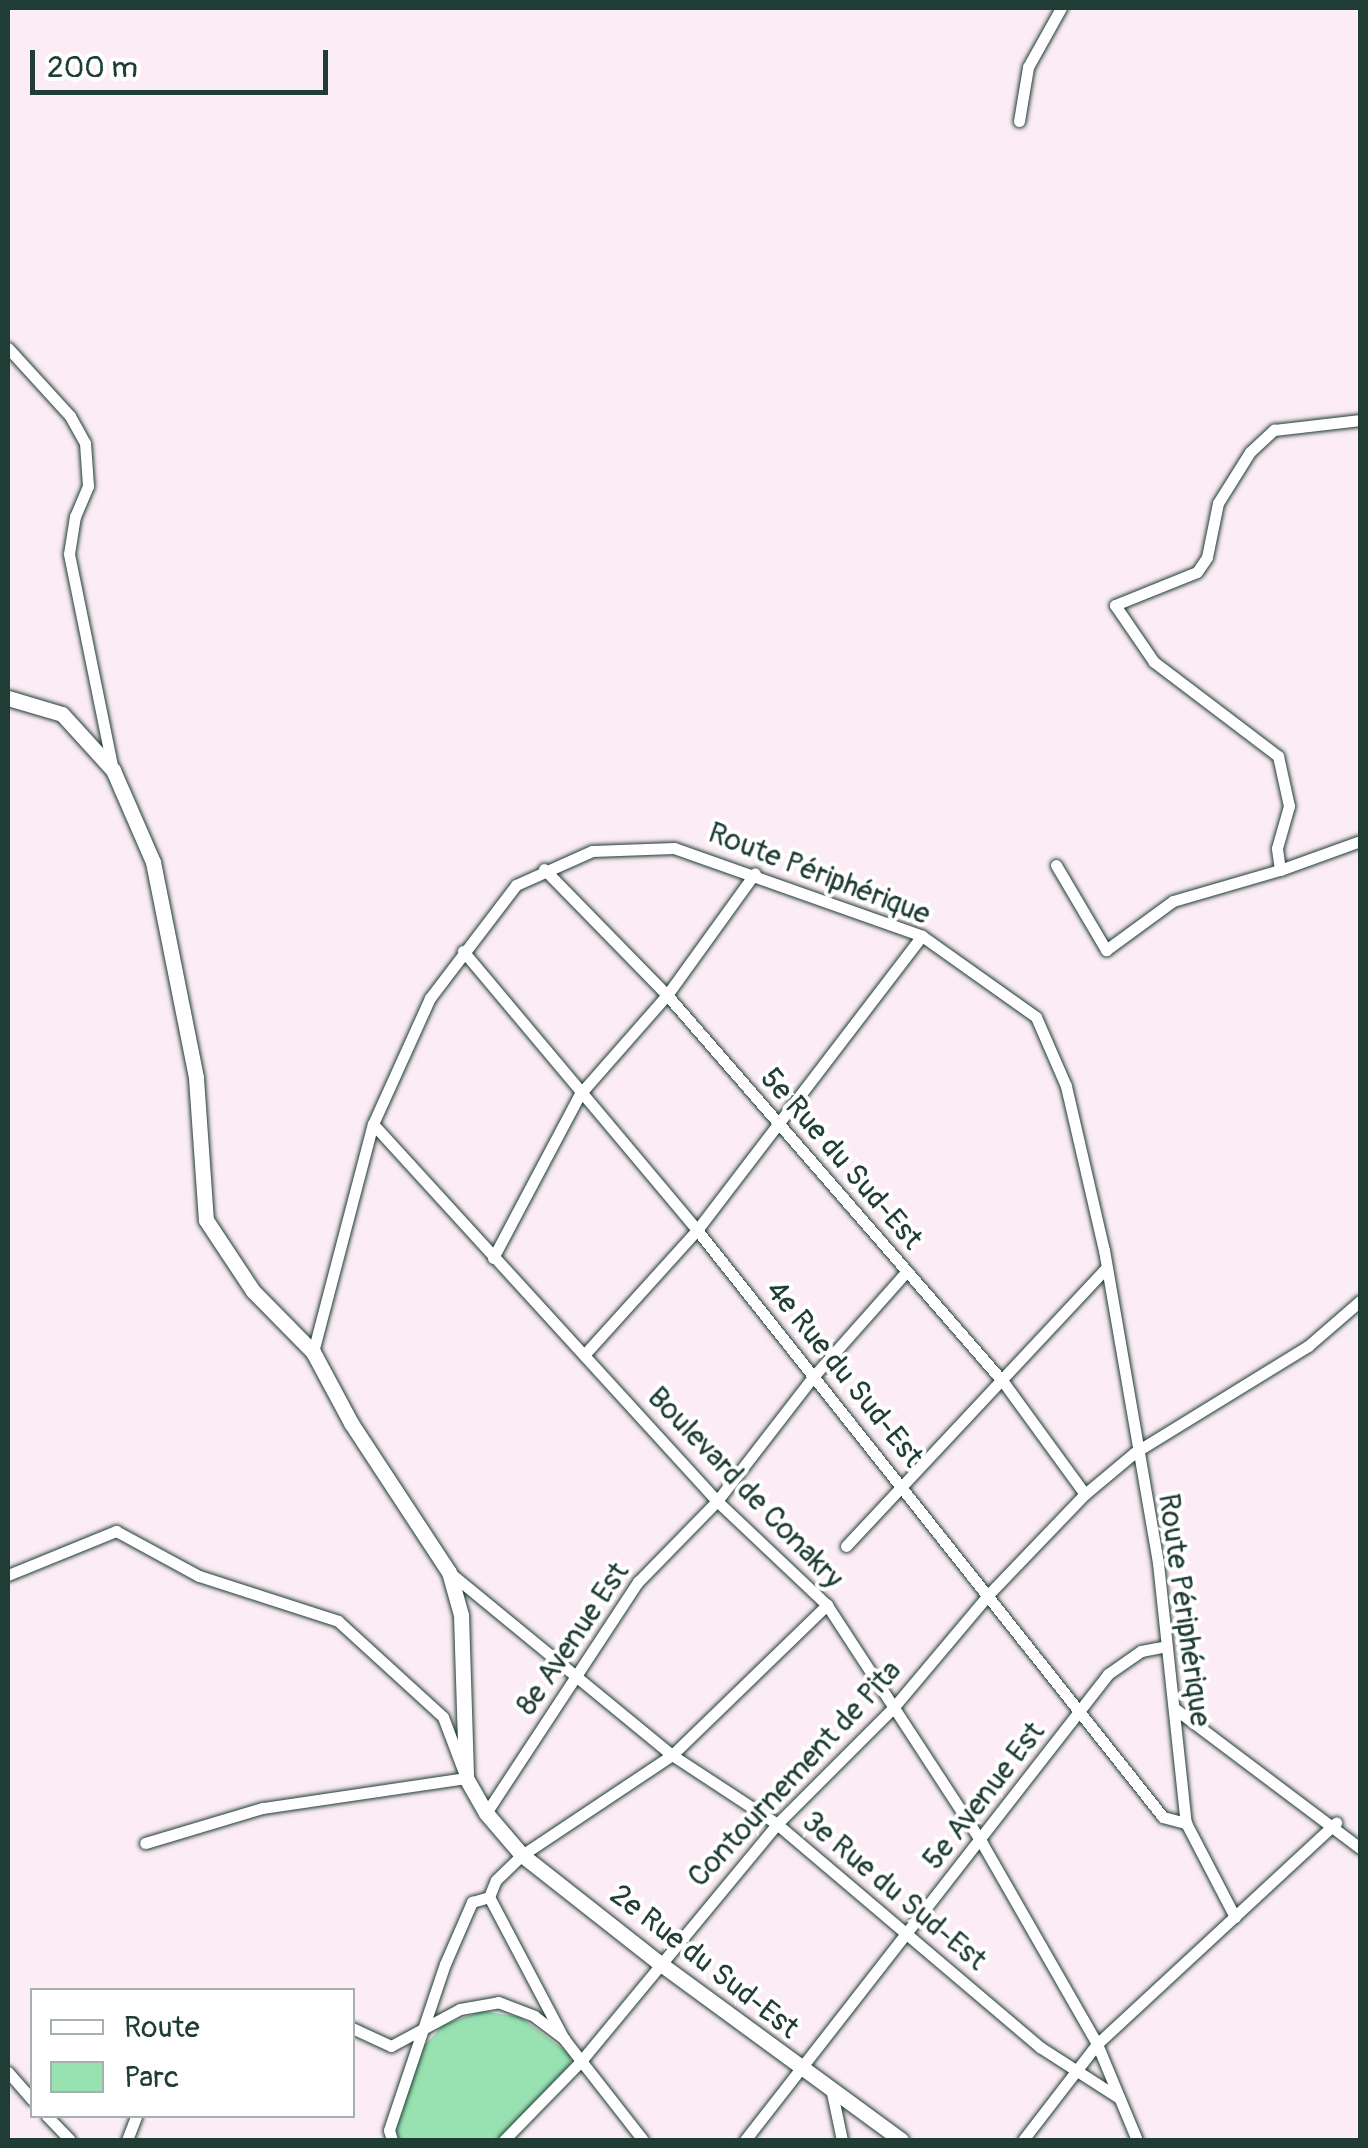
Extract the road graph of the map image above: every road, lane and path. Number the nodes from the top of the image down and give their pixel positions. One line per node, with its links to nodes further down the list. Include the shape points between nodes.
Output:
1 (1061, 8): 2 (street, via 1028,67)
2 (1019, 120)
3 (8, 348): 6 (street, via 86,443 88,486 74,516 71,570)
4 (1360, 420): 10 (street, via 1274,430 1250,452 1218,503 1207,557 1197,572 1115,605 1154,662 1278,756 1289,806 1277,848)
5 (8, 698): 6 (street, via 62,714)
6 (113, 770): 23 (street, via 154,862 196,1078 206,1220 254,1290)
7 (1360, 841): 10 (street)
8 (1056, 865): 10 (street, via 1106,950 1183,896)
9 (544, 869): 11 (street, Route Périphérique, via 592,851 674,848); 13 (street, Route Périphérique, via 492,909); 14 (street, 5e Rue du Sud-Est)
10 (1280, 870)
11 (755, 872): 12 (street, Route Périphérique); 14 (street)
12 (922, 936): 17 (street); 20 (street, Route Périphérique, via 1036,1018 1066,1086)
13 (463, 951): 15 (street, 4e Rue du Sud-Est); 16 (street, Route Périphérique, via 430,998)
14 (667, 995): 15 (street); 17 (street, 5e Rue du Sud-Est)
15 (580, 1094): 18 (street, 4e Rue du Sud-Est); 19 (street)
16 (373, 1124): 19 (street, Boulevard de Conakry); 23 (street, Route Périphérique)
17 (777, 1126): 18 (street); 21 (street, 5e Rue du Sud-Est)
18 (697, 1230): 24 (street); 25 (street, 4e Rue du Sud-Est)
19 (493, 1258): 24 (street, Boulevard de Conakry)
20 (1106, 1268): 26 (street); 27 (street, Route Périphérique)
21 (906, 1272): 25 (street, 8e Avenue Est); 26 (street, 5e Rue du Sud-Est)
22 (1360, 1301): 27 (street, Contournement de Pita, via 1308,1346)
23 (314, 1352): 32 (street, via 352,1423)
24 (584, 1355): 30 (street, Boulevard de Conakry)
25 (812, 1378): 28 (street, 4e Rue du Sud-Est); 30 (street, 8e Avenue Est)
26 (1004, 1383): 28 (street); 29 (street, 5e Rue du Sud-Est)
27 (1134, 1453): 29 (street, Contournement de Pita); 36 (street, Route Périphérique, via 1158,1563)
28 (902, 1485): 31 (street); 34 (street, 4e Rue du Sud-Est)
29 (1085, 1494): 34 (street, Contournement de Pita)
30 (716, 1501): 35 (street, Boulevard de Conakry); 37 (street, 8e Avenue Est, via 638,1582)
31 (846, 1546)
32 (450, 1572): 37 (street, 3e Rue du Sud-Est); 42 (street, via 460,1615)
33 (8, 1575): 42 (street, via 116,1531 199,1576 338,1621 444,1718)
34 (989, 1594): 38 (street, Contournement de Pita); 40 (street, 4e Rue du Sud-Est)
35 (827, 1606): 38 (street, Boulevard de Conakry); 41 (street)
36 (1167, 1646): 39 (street, Route Périphérique); 40 (street, 5e Avenue Est, via 1142,1651 1108,1674)
37 (580, 1674): 41 (street, 3e Rue du Sud-Est); 43 (street, 8e Avenue Est)
38 (893, 1708): 46 (street, Contournement de Pita); 47 (street, Boulevard de Conakry)
39 (1174, 1708): 44 (street, Route Périphérique); 45 (street)
40 (1079, 1713): 44 (street, 4e Rue du Sud-Est, via 1163,1818); 47 (street, 5e Avenue Est)
41 (672, 1755): 46 (street, 3e Rue du Sud-Est); 50 (street)
42 (466, 1778): 43 (street, 2e Rue du Sud-Est); 48 (street, via 262,1808)
43 (486, 1812): 50 (street, 2e Rue du Sud-Est)
44 (1186, 1823): 52 (street, Route Périphérique)
45 (1336, 1823): 49 (street); 52 (street)
46 (777, 1824): 53 (street, 3e Rue du Sud-Est); 54 (street, Contournement de Pita)
47 (982, 1843): 53 (street, 5e Avenue Est); 58 (street, Boulevard de Conakry)
48 (145, 1844)
49 (1360, 1848)
50 (522, 1855): 51 (street); 54 (street, 2e Rue du Sud-Est)
51 (489, 1897): 56 (street, via 472,1902); 57 (street)
52 (1235, 1917): 58 (street)
53 (905, 1934): 61 (street, 5e Avenue Est); 62 (street, 3e Rue du Sud-Est)
54 (658, 1962): 59 (street, Contournement de Pita); 61 (street, 2e Rue du Sud-Est)
55 (355, 2029): 56 (street, via 390,2046)
56 (426, 2031): 57 (street, via 460,2009 498,2002 534,2016); 68 (street, via 389,2130)
57 (564, 2039): 59 (street)
58 (1097, 2044): 62 (street); 65 (street, Boulevard de Conakry)
59 (580, 2061): 69 (street, Contournement de Pita); 70 (street)
60 (8, 2072): 64 (street)
61 (801, 2072): 63 (street, 2e Rue du Sud-Est); 71 (street, 5e Avenue Est)
62 (1079, 2073): 65 (street, 3e Rue du Sud-Est); 74 (street)
63 (832, 2093): 72 (street); 73 (street, 2e Rue du Sud-Est)
64 (30, 2098)
65 (1119, 2098): 75 (street, Boulevard de Conakry)
66 (49, 2118): 67 (street)
67 (70, 2140)
68 (392, 2140)
69 (504, 2140)
70 (644, 2140)
71 (745, 2140)
72 (842, 2140)
73 (901, 2140)
74 (1024, 2140)
75 (1137, 2140)

